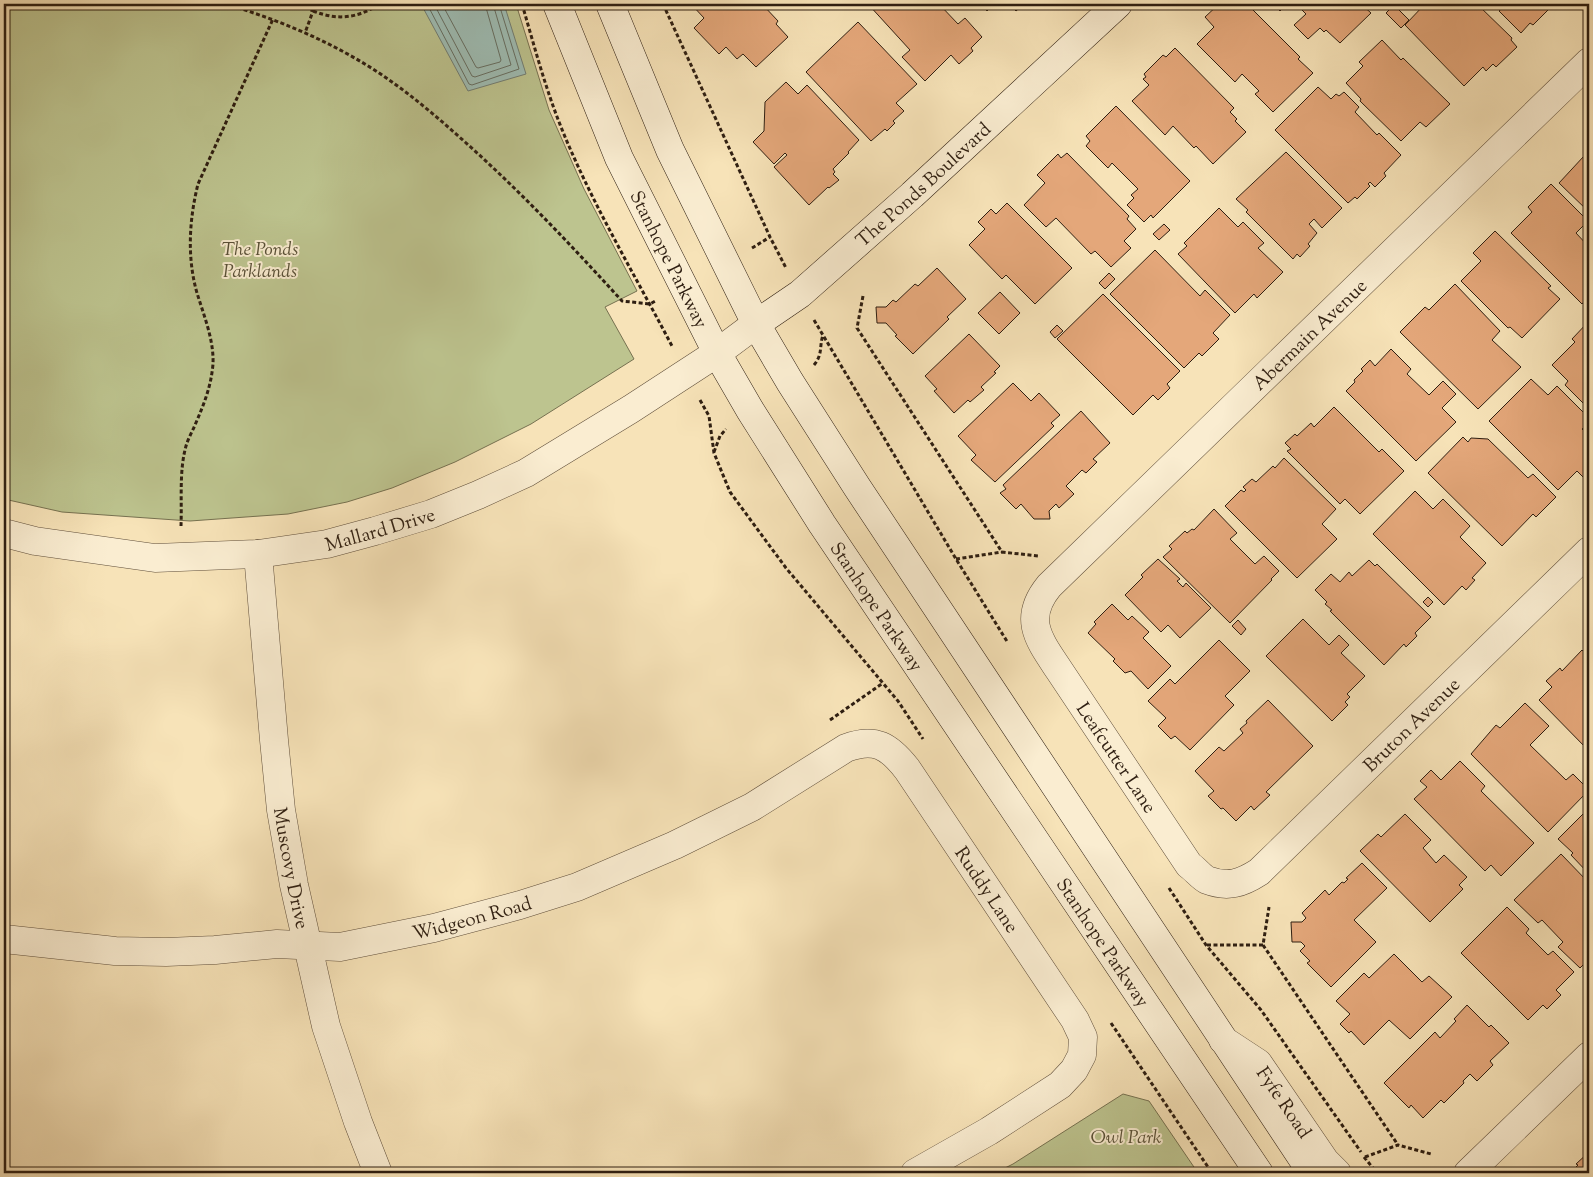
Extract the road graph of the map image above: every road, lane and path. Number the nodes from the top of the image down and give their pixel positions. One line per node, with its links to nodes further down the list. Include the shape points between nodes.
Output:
1 (16, 4): 10 (path)
2 (225, 4): 12 (path)
3 (300, 4): 11 (path)
4 (380, 4): 11 (path, via 371,10 339,18)
5 (522, 4): 19 (path, via 562,129 598,207)
6 (557, 4): 23 (street, Stanhope Parkway, via 620,158)
7 (610, 4): 20 (street, via 670,150)
8 (663, 4): 15 (path)
9 (1118, 4): 20 (street, The Ponds Boulevard, via 912,195 800,294)
10 (4, 7)
11 (313, 11): 13 (path)
12 (273, 19): 13 (path); 27 (path, via 201,178 193,205 191,259 213,361 211,387 186,446)
13 (305, 33): 19 (path, via 373,69 425,107 515,187 622,301)
14 (1589, 62): 34 (street, Abermain Avenue, via 1049,586)
15 (770, 237): 16 (path); 17 (path)
16 (759, 244)
17 (776, 251)
18 (863, 296): 30 (path, via 857,328)
19 (650, 304): 22 (path)
20 (756, 324): 23 (street, The Ponds Boulevard); 44 (street, via 852,479)
21 (823, 335): 24 (path, via 820,359)
22 (669, 341)
23 (717, 353): 31 (street, Mallard Drive, via 535,468 478,495 431,514 343,540); 51 (street, Stanhope Parkway, via 822,524)
24 (810, 368)
25 (727, 427): 26 (path)
26 (714, 452)
27 (181, 526)
28 (4, 533): 31 (street, Mallard Drive, via 35,541 155,558)
29 (1589, 551): 38 (street, Bruton Avenue, via 1259,872 1244,882)
30 (1002, 552): 32 (path); 33 (path)
31 (258, 554): 43 (street, Muscovy Drive, via 281,810)
32 (1038, 556)
33 (956, 559)
34 (1035, 610): 38 (street, Leafcutter Lane, via 1036,628 1045,649 1189,865 1206,879)
35 (883, 683): 36 (path)
36 (830, 720)
37 (900, 760): 43 (street, Widgeon Road, via 875,744 860,743 846,748 716,826 577,887 434,928 340,947); 50 (street, Ruddy Lane, via 1075,1020 1083,1037 1082,1055 1060,1085)
38 (1226, 884)
39 (1269, 907): 42 (path)
40 (4, 939): 43 (street, Widgeon Road, via 115,952 215,950 277,944)
41 (1206, 945): 42 (path)
42 (1263, 945): 46 (path)
43 (309, 947): 49 (street, Muscovy Drive, via 326,1026)
44 (1223, 1040): 52 (street); 53 (street, Fyfe Road, via 1258,1063)
45 (1589, 1056): 54 (street)
46 (1398, 1145): 47 (path); 48 (path)
47 (1431, 1154)
48 (1364, 1158)
49 (378, 1173)
50 (915, 1173)
51 (1259, 1173)
52 (1312, 1173)
53 (1336, 1173)
54 (1468, 1173)

